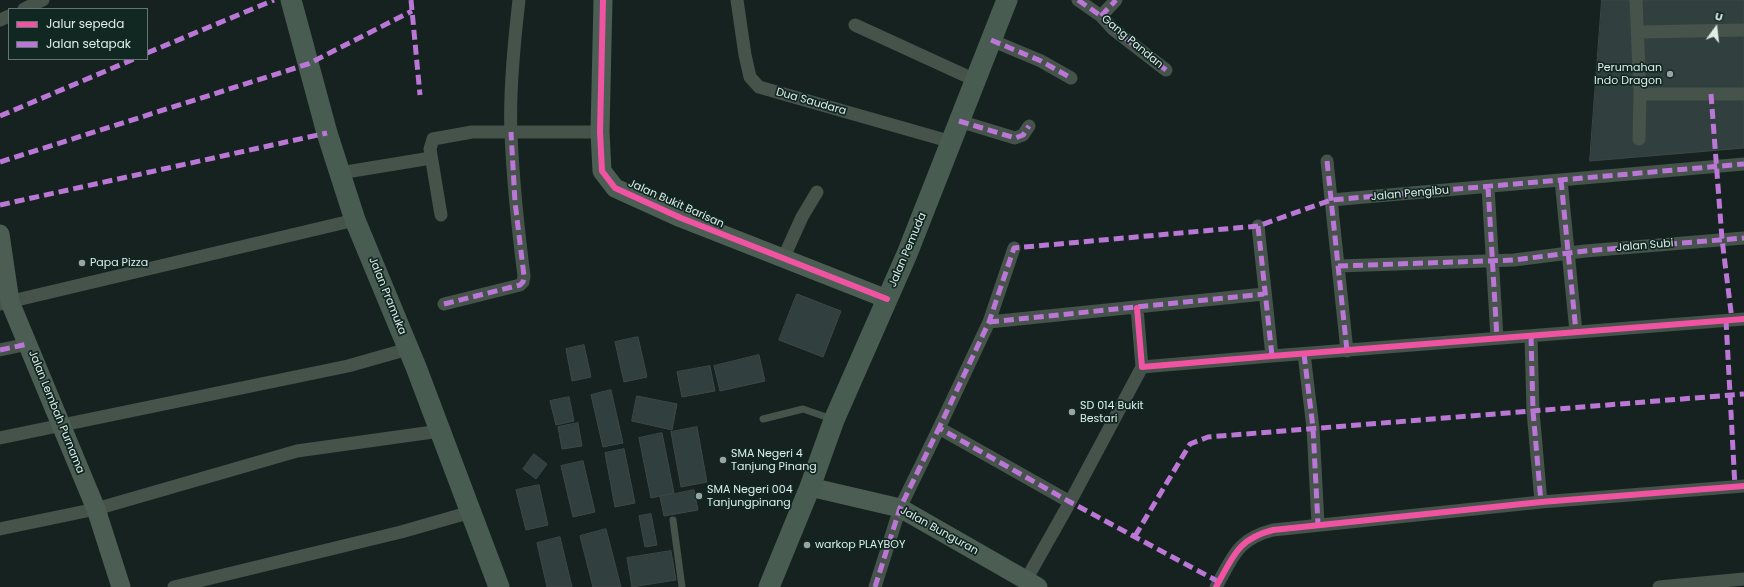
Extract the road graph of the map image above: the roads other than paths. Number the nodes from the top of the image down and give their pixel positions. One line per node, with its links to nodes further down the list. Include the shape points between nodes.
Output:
1 (43, 0): 10 (street)
2 (291, 0): 30 (main road, Jalan Pramuka)
3 (519, 0): 23 (street, via 514,46)
4 (603, 0): 24 (street, Jalan Bukit Barisan)
5 (736, 0): 26 (street, Dua Saudara, via 744,55 750,77 759,87)
6 (1007, 0): 15 (main road, Jalan Pemuda)
7 (1078, 0): 11 (street, Gang Pandan)
8 (1116, 0): 11 (street)
9 (1636, 0): 14 (street)
10 (26, 8)
11 (1101, 16): 16 (street, Gang Pandan, via 1113,29)
12 (855, 25): 18 (street)
13 (1744, 30): 14 (street)
14 (1638, 32): 19 (street)
15 (991, 40): 17 (street, via 1041,61); 18 (main road, Jalan Pemuda)
16 (1166, 70)
17 (1071, 78)
18 (975, 80): 21 (main road, Jalan Pemuda)
19 (1640, 94): 20 (street); 25 (street)
20 (1744, 94)
21 (959, 122): 22 (street, via 1015,138 1023,134); 26 (main road, Jalan Pemuda)
22 (1029, 126)
23 (511, 132): 24 (street); 27 (street, via 472,132 433,140); 48 (street, via 523,282)
24 (600, 132): 42 (street, Jalan Bukit Barisan, via 602,171 615,188)
25 (1639, 139)
26 (952, 142): 46 (main road, Jalan Pemuda)
27 (431, 158): 30 (street); 35 (street)
28 (1327, 161): 34 (street)
29 (1744, 164): 31 (street, Jalan Pengibu)
30 (340, 173): 36 (main road, Jalan Pramuka)
31 (1561, 180): 32 (street, Jalan Pengibu); 41 (street)
32 (1488, 187): 34 (street, Jalan Pengibu); 43 (street)
33 (817, 192): 42 (street, via 802,217)
34 (1331, 200): 44 (street)
35 (441, 215)
36 (356, 220): 47 (street); 56 (main road, Jalan Pramuka)
37 (1258, 226): 45 (street)
38 (0, 234): 47 (street, Jalan Lembah Purnama)
39 (1744, 238): 41 (street, Jalan Subi)
40 (1014, 248): 51 (street)
41 (1569, 253): 43 (street, Jalan Subi); 52 (street)
42 (783, 259): 46 (street, Jalan Bukit Barisan)
43 (1494, 261): 44 (street, Jalan Subi); 54 (street)
44 (1338, 266): 58 (street)
45 (1264, 294): 49 (street); 60 (street)
46 (887, 299): 63 (main road, Jalan Pemuda)
47 (5, 303): 55 (street, Jalan Lembah Purnama)
48 (444, 304)
49 (1137, 308): 51 (street); 61 (street)
50 (1744, 319): 52 (street)
51 (989, 322): 65 (street)
52 (1576, 332): 53 (street)
53 (1531, 336): 54 (street); 71 (street, via 1533,411)
54 (1497, 338): 58 (street)
55 (28, 344): 57 (street); 64 (street, Jalan Lembah Purnama)
56 (408, 349): 64 (street, via 348,366); 66 (main road, Jalan Pramuka)
57 (0, 350)
58 (1347, 351): 59 (street)
59 (1304, 354): 60 (street); 76 (street)
60 (1272, 356): 61 (street)
61 (1142, 367): 70 (street)
62 (763, 419): 63 (lane, via 803,409)
63 (834, 420): 69 (main road, Jalan Pemuda)
64 (62, 426): 67 (street); 73 (street, Jalan Lembah Purnama)
65 (939, 428): 70 (street); 72 (street)
66 (440, 431): 73 (street, via 296,451); 74 (main road, Jalan Pramuka)
67 (0, 438)
68 (1744, 486): 71 (street)
69 (810, 487): 72 (street, Jalan Bunguran); 84 (main road, Jalan Pemuda)
70 (1070, 502): 79 (street)
71 (1541, 502): 76 (street)
72 (900, 508): 79 (street, Jalan Bunguran); 85 (street)
73 (96, 509): 77 (street); 80 (street, Jalan Lembah Purnama)
74 (471, 512): 81 (street, via 400,532); 82 (main road, Jalan Pramuka)
75 (673, 520): 83 (lane)
76 (1318, 524): 86 (street, via 1256,534 1239,547)
77 (0, 529)
78 (1744, 579): 87 (street)
79 (1032, 583)
80 (122, 587)
81 (174, 587)
82 (500, 587)
83 (682, 587)
84 (769, 587)
85 (875, 587)
86 (1216, 587)
87 (1659, 587)

